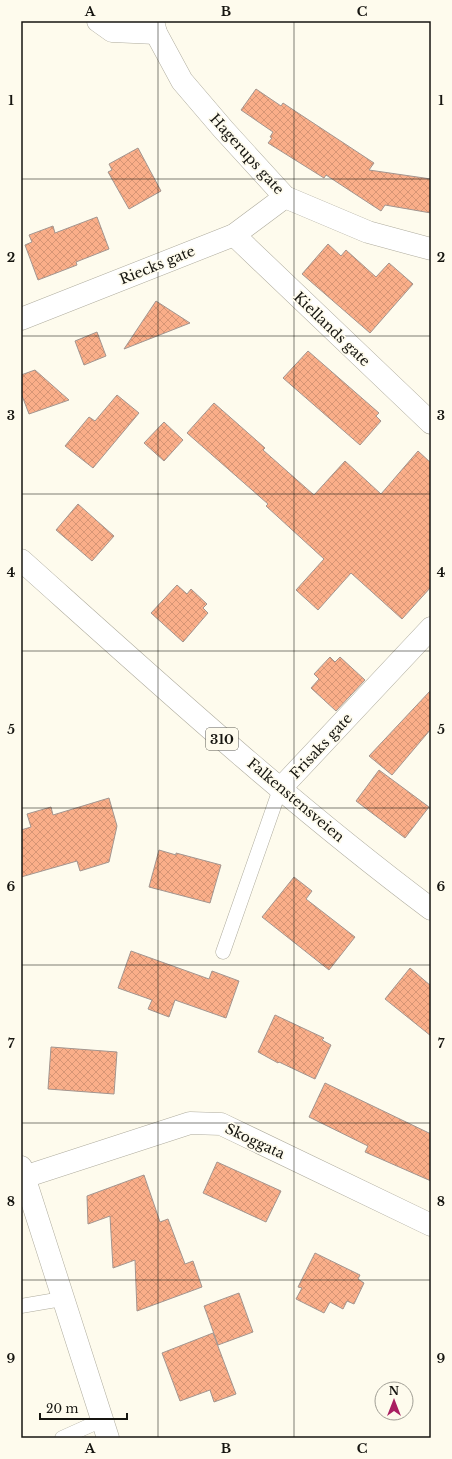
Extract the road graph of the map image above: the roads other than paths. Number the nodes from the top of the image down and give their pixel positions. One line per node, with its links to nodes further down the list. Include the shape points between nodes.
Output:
1 (98, 21): 2 (street, via 112,30)
2 (155, 27): 3 (street, Hagerups gate, via 182,81)
3 (285, 197): 4 (street, Riecks gate); 5 (street, Hagerups gate, via 368,232)
4 (234, 235): 6 (street, Riecks gate); 7 (street, Kiellands gate)
5 (431, 249)
6 (21, 319)
7 (431, 423)
8 (21, 560): 10 (street, Falkenstensveien / 310)
9 (431, 628): 10 (street, Frisaks gate)
10 (280, 789): 11 (street, Falkenstensveien / 310); 12 (lane, Frisaks gate)
11 (431, 909)
12 (222, 952)
13 (22, 1172): 14 (street, Skoggata, via 190,1123 221,1124); 15 (street)
14 (431, 1225)
15 (62, 1299): 16 (lane); 17 (street)
16 (21, 1306)
17 (105, 1429): 18 (lane)
18 (62, 1438)

